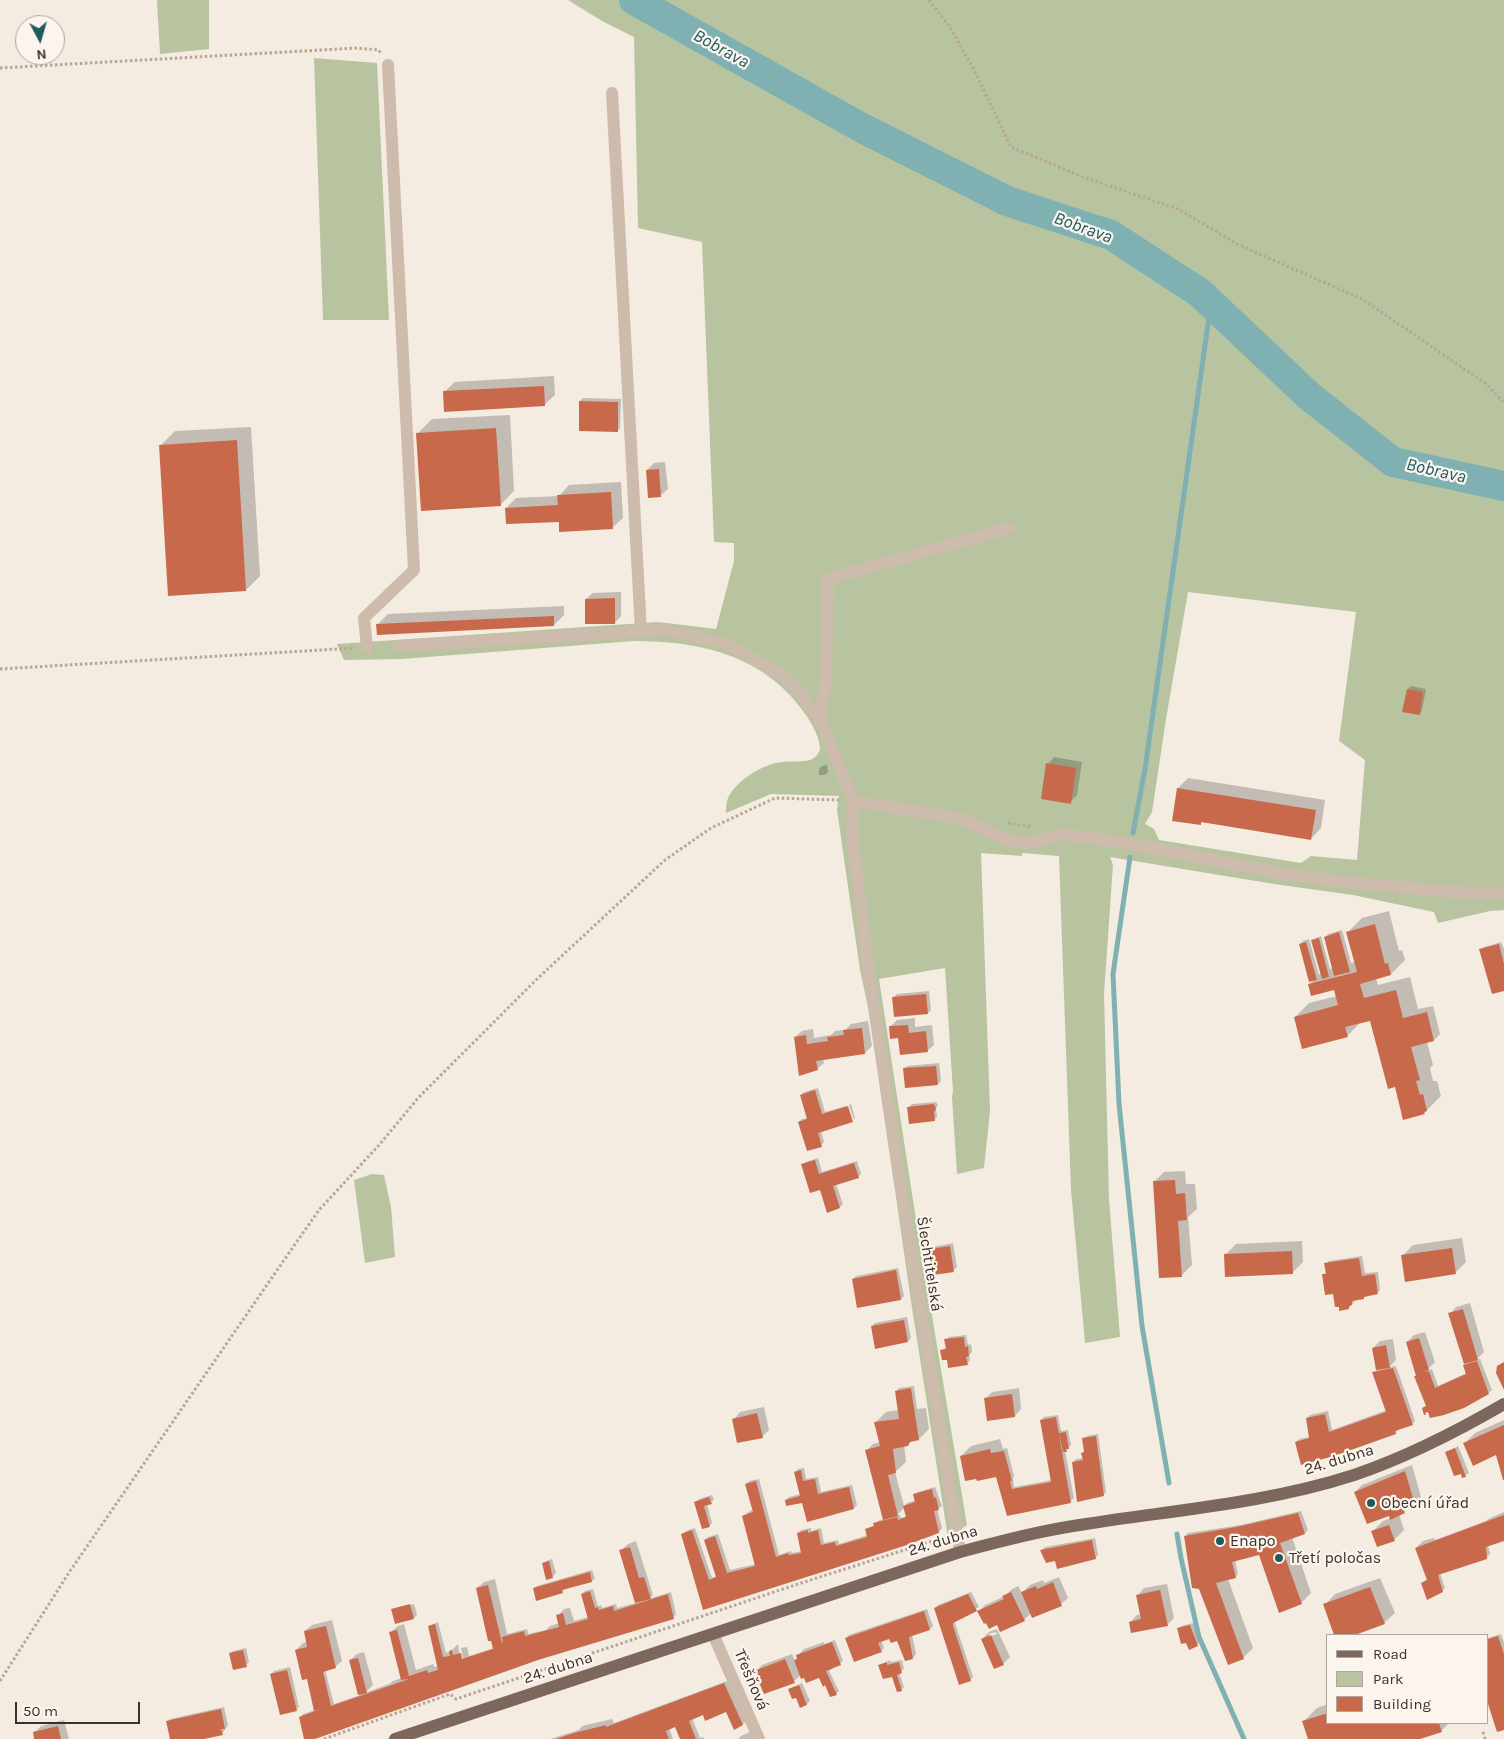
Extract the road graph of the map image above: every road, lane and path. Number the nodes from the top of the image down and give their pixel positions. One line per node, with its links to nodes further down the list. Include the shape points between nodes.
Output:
1 (928, 0): 5 (path, via 950,27 1011,147 1083,177 1178,209 1237,244 1362,299 1485,384)
2 (388, 65): 3 (path, via 379,50 357,48); 9 (street, via 414,570 364,618)
3 (0, 68)
4 (612, 93): 7 (street)
5 (1504, 403)
6 (1009, 528): 11 (street, via 828,579 826,679)
7 (640, 632): 8 (street); 11 (street, via 666,630 727,644 780,674 800,692)
8 (398, 646)
9 (367, 648): 10 (path)
10 (0, 669)
11 (820, 722): 12 (street)
12 (853, 801): 13 (street, via 964,819 1007,840 1028,843 1062,834 1280,874 1452,892); 15 (street, Šlechtitelská, via 852,835 870,980); 18 (path, via 775,798 711,828 665,860 419,1097 319,1210 70,1571)
13 (1504, 893)
14 (1504, 1404): 16 (main road, 24. dubna, via 1458,1431 1404,1456 1306,1488 1083,1524)
15 (956, 1533): 16 (street, Šlechtitelská); 20 (path, via 456,1699 450,1694)
16 (960, 1552): 17 (main road, 24. dubna)
17 (713, 1634): 21 (main road, 24. dubna); 22 (street, Třešňová)
18 (0, 1681)
19 (1483, 1732): 23 (path)
20 (324, 1739)
21 (395, 1739)
22 (758, 1739)
23 (1485, 1739)

